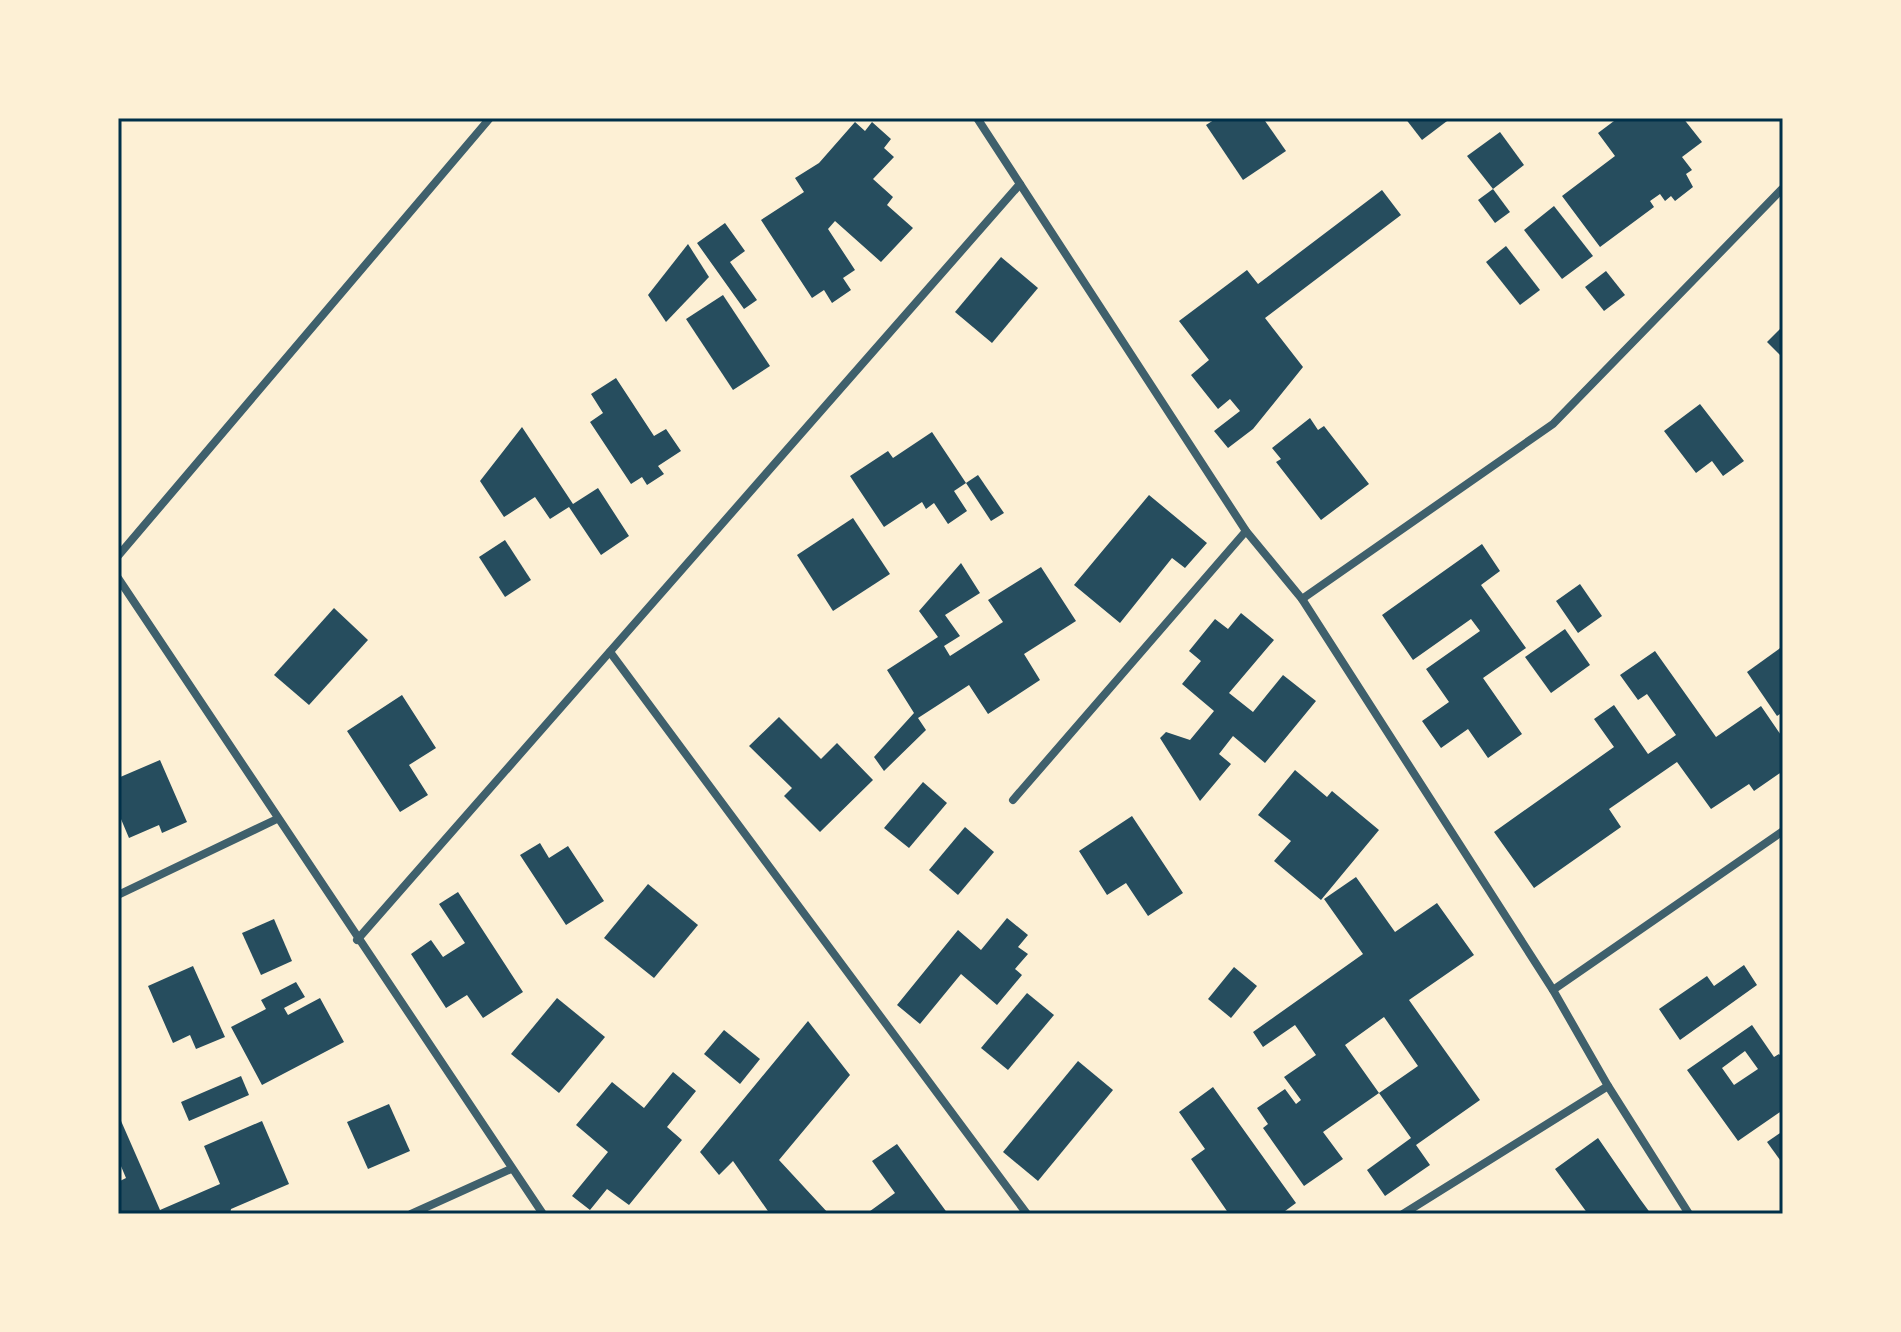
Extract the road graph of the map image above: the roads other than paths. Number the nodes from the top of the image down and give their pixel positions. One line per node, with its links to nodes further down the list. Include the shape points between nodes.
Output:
1 (490, 118): 6 (street)
2 (977, 118): 3 (street)
3 (1020, 184): 5 (street); 9 (street)
4 (1783, 188): 8 (street, via 1553,424)
5 (1246, 531): 8 (street); 10 (street)
6 (118, 556)
7 (118, 578): 11 (street)
8 (1302, 599): 15 (street)
9 (610, 652): 14 (street); 20 (street)
10 (1013, 800)
11 (277, 819): 13 (street); 14 (street)
12 (1783, 831): 15 (street)
13 (118, 895)
14 (357, 940): 17 (street)
15 (1553, 990): 16 (street)
16 (1608, 1086): 21 (street); 22 (street)
17 (511, 1169): 18 (street); 19 (street)
18 (411, 1214)
19 (543, 1214)
20 (1027, 1214)
21 (1403, 1214)
22 (1689, 1214)

